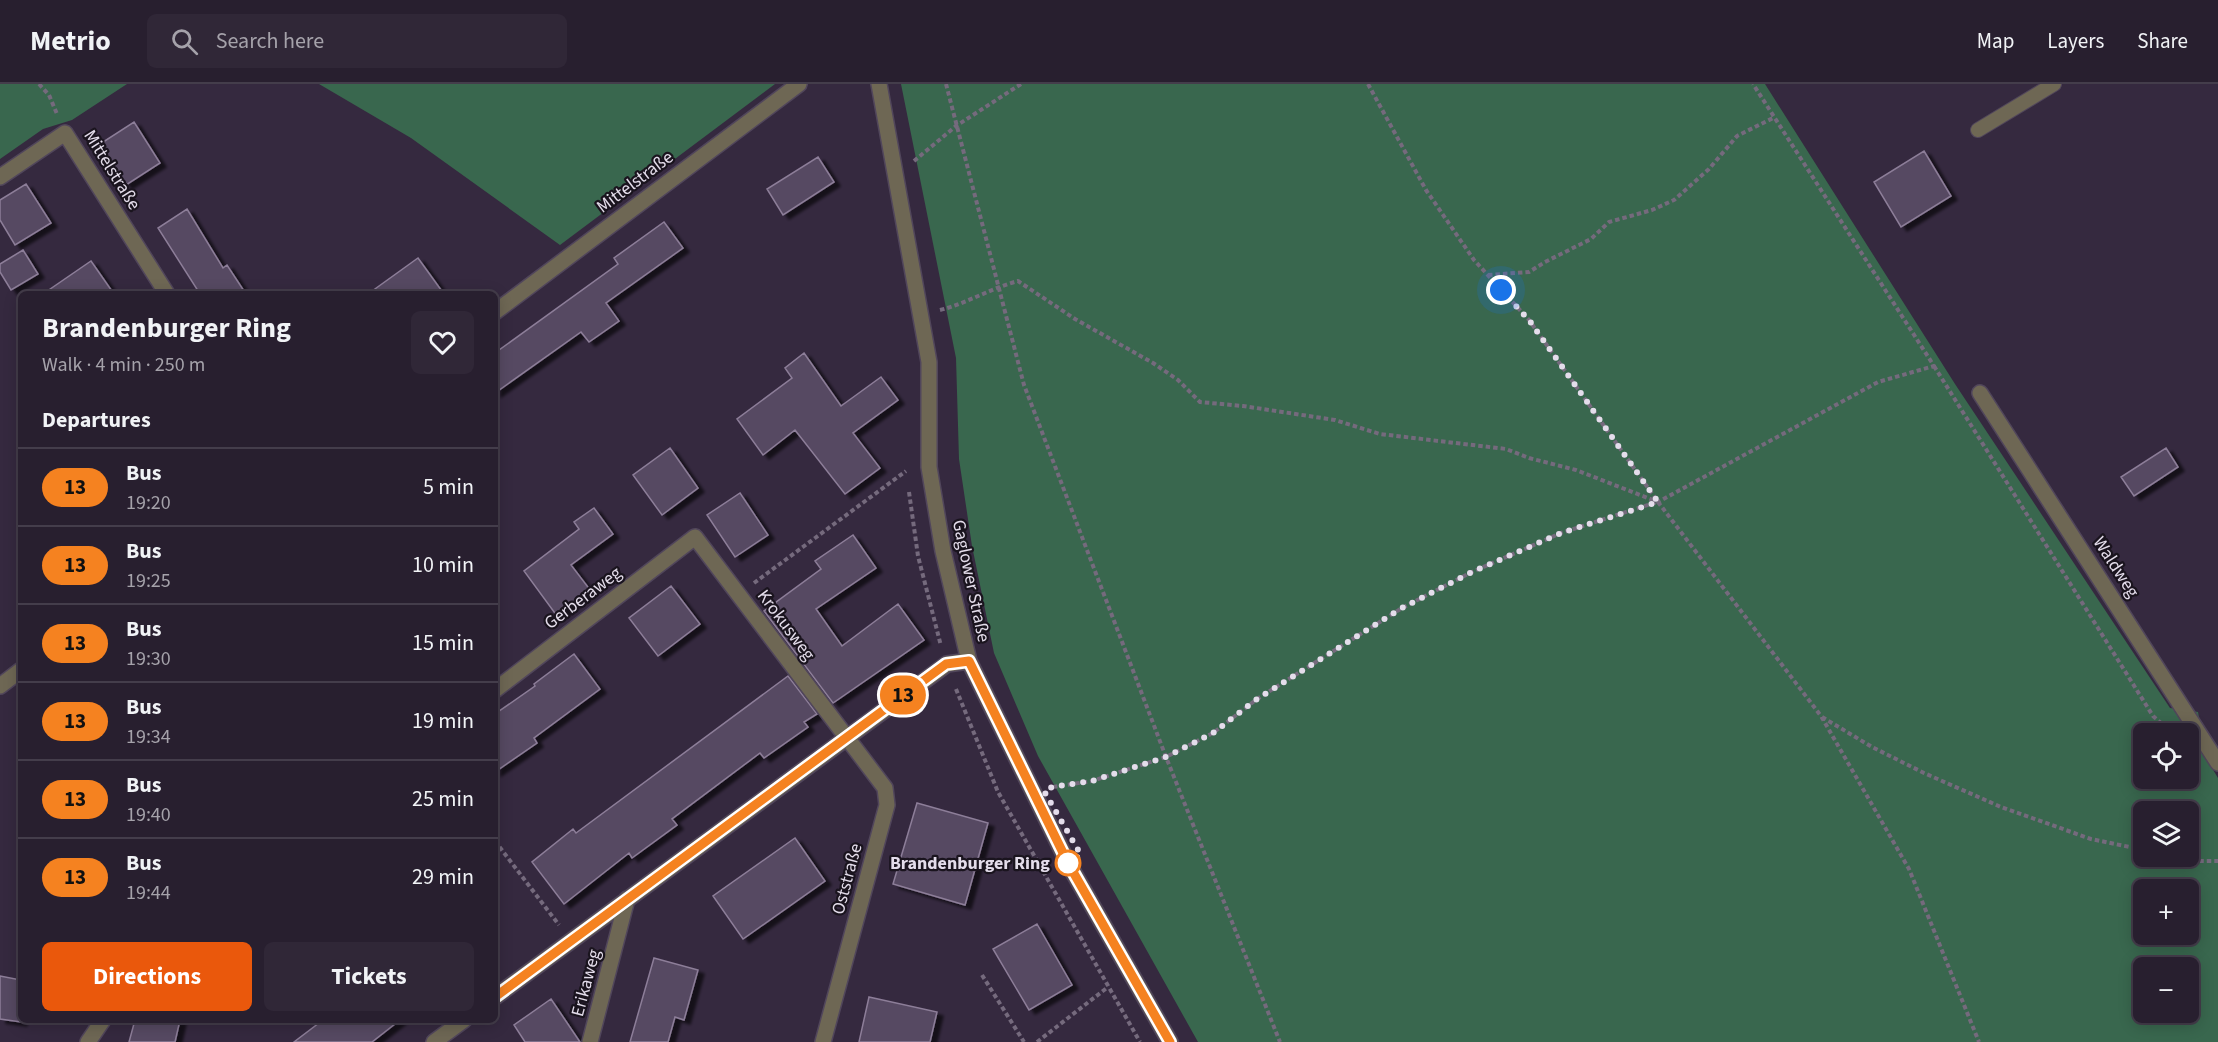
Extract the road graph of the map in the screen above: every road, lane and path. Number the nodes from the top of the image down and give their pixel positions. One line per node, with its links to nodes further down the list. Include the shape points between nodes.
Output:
1 (39, 84): 12 (path, via 49,95)
2 (799, 84): 18 (street, Mittelstraße)
3 (879, 84): 26 (street, Gaglower Straße, via 929,362 929,467 943,551)
4 (946, 84): 10 (path)
5 (1020, 84): 10 (path)
6 (1368, 84): 15 (path, via 1426,190)
7 (1753, 84): 9 (path)
8 (2054, 84): 11 (lane)
9 (1775, 117): 15 (path, via 1737,136 1709,169 1674,200 1609,222 1591,239 1529,272); 20 (path)
10 (956, 126): 13 (path); 16 (path)
11 (1978, 129)
12 (65, 133): 14 (street, Mittelstraße); 17 (street, Mittelstraße)
13 (907, 167)
14 (0, 177)
15 (1488, 275): 23 (path, via 1529,320)
16 (998, 286): 19 (path, via 960,305); 23 (path, via 1018,280 1075,319 1153,363 1200,402 1335,420 1380,434 1506,448); 33 (path, via 1024,385)
17 (165, 291)
18 (498, 310)
19 (933, 312)
20 (1934, 366): 23 (path, via 1878,382); 31 (path)
21 (1980, 393): 34 (street, Waldweg)
22 (906, 471): 25 (path)
23 (1658, 502): 30 (path); 33 (path, via 1561,533 1402,608 1257,699 1213,733)
24 (695, 537): 25 (street, Krokusweg); 29 (street, Gerberaweg)
25 (738, 594): 32 (street, Krokusweg)
26 (969, 661): 32 (street, via 946,664); 53 (street, Gaglower Straße, via 1068,863)
27 (18, 672): 28 (street)
28 (0, 686)
29 (498, 688)
30 (1821, 716): 37 (path, via 1872,747 2001,807 2091,839); 55 (path, via 1909,869)
31 (2161, 723)
32 (845, 738): 40 (street); 50 (street, Oststraße, via 885,789 887,805)
33 (1166, 757): 35 (path, via 1092,781); 54 (path)
34 (2218, 763)
35 (1044, 791)
36 (498, 845): 41 (path)
37 (2133, 848)
38 (2199, 861): 39 (path)
39 (2218, 861)
40 (627, 899): 44 (street); 49 (street, Erikaweg)
41 (560, 926)
42 (982, 975): 51 (path)
43 (1108, 987): 52 (path)
44 (498, 995)
45 (101, 1023): 47 (street)
46 (460, 1023): 48 (street)
47 (88, 1042)
48 (434, 1042)
49 (590, 1042)
50 (824, 1042)
51 (1024, 1042)
52 (1037, 1042)
53 (1170, 1042)
54 (1280, 1042)
55 (1979, 1042)

